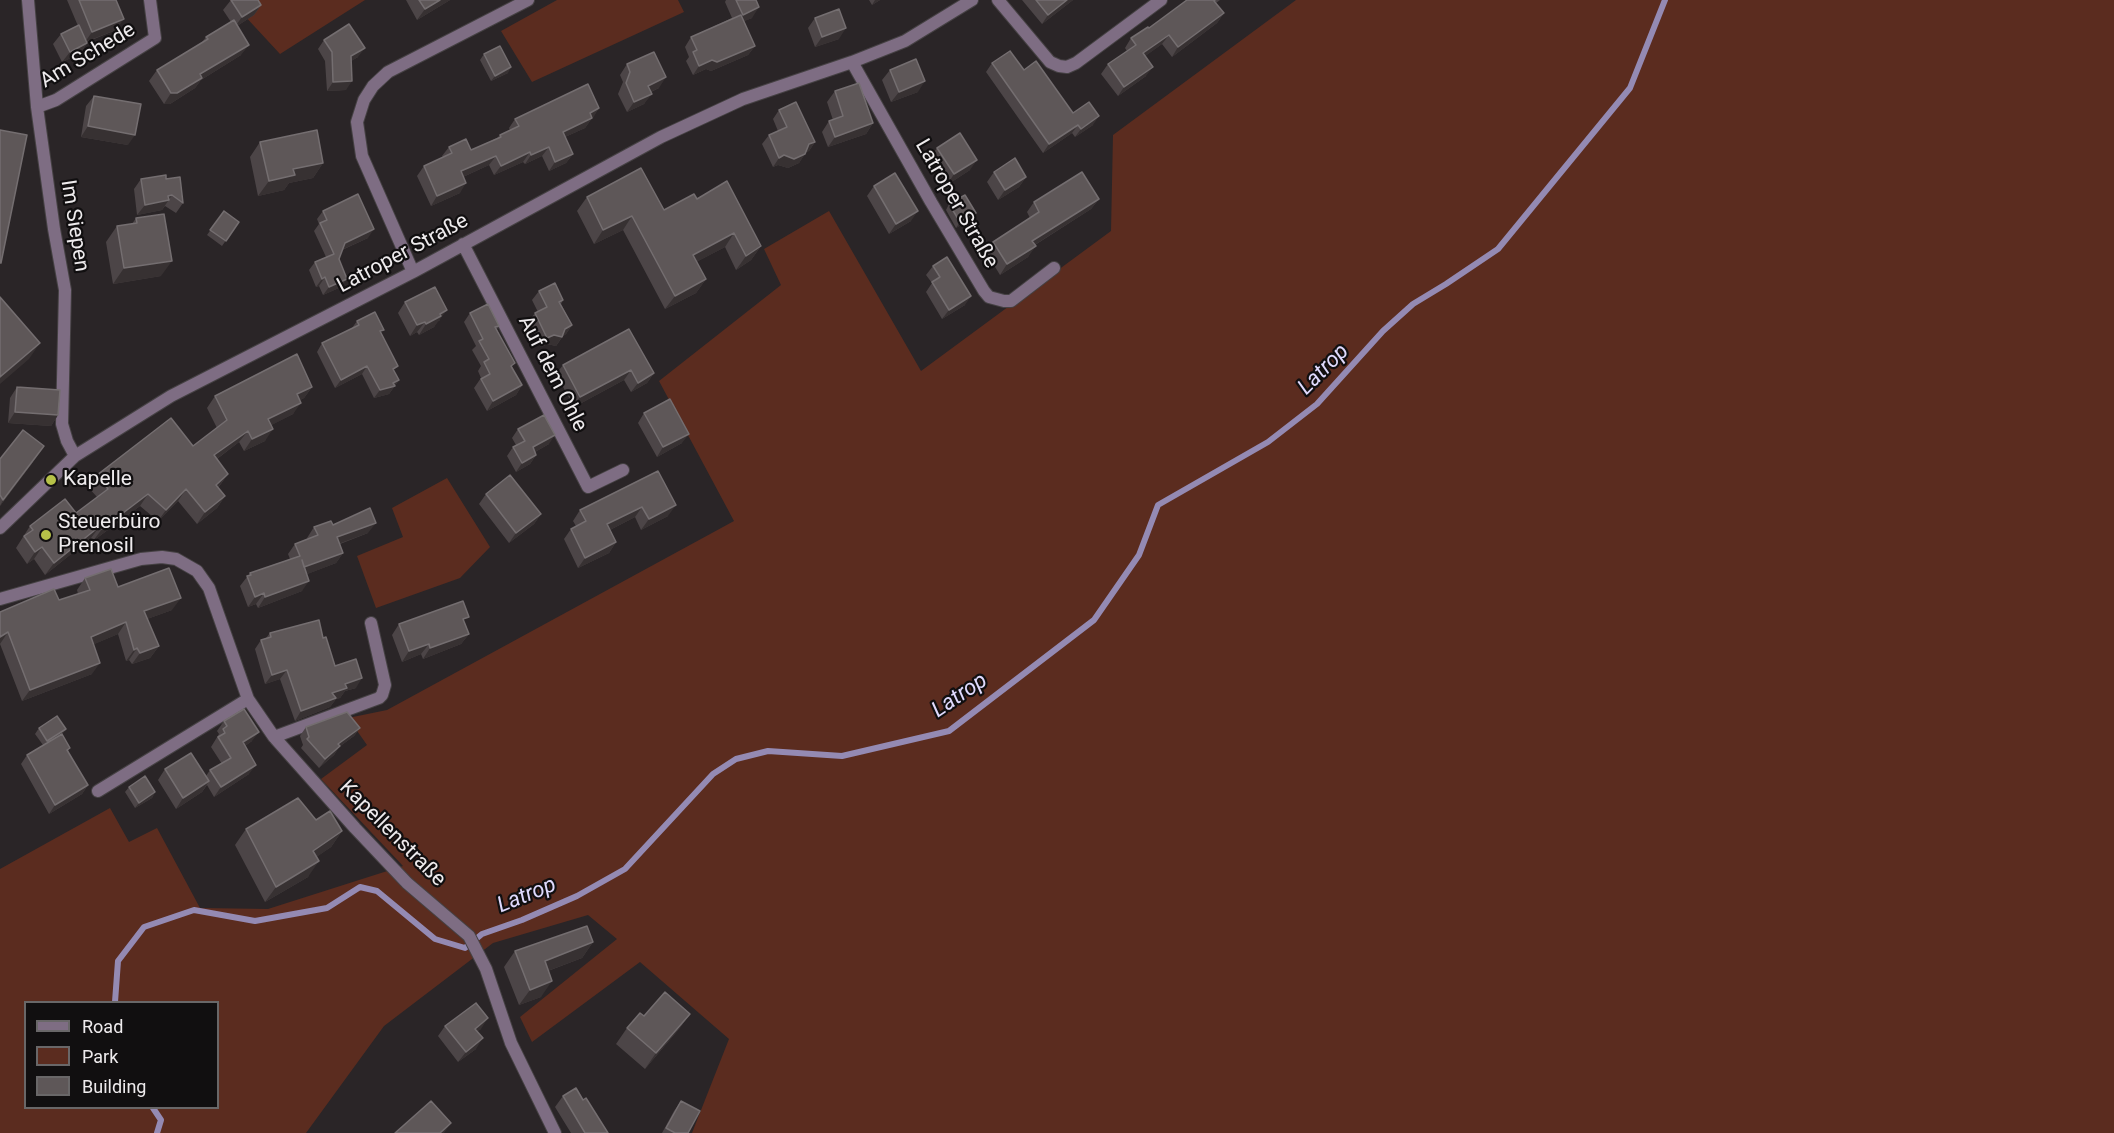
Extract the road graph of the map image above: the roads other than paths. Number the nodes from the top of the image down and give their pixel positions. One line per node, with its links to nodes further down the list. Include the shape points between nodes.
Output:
1 (28, 0): 8 (street, Im Siepen)
2 (150, 0): 8 (street, Am Schede, via 155,38 56,100)
3 (528, 0): 11 (street, via 388,72 364,100 357,122 362,156)
4 (972, 0): 7 (street, Latroper Straße, via 905,40)
5 (998, 0): 6 (street, via 1050,62 1067,67)
6 (1161, 0)
7 (852, 62): 9 (street, Latroper Straße, via 743,99 681,128); 10 (street, Latroper Straße, via 989,297 1011,300)
8 (37, 107): 12 (street, Im Siepen, via 65,290 62,424)
9 (463, 244): 11 (street, Latroper Straße); 13 (street, Auf dem Ohle, via 588,487)
10 (1054, 268)
11 (413, 272): 12 (street, Latroper Straße, via 171,396)
12 (75, 456): 14 (street, Latroper Straße)
13 (623, 470)
14 (0, 528)
15 (0, 599): 17 (street, Kapellenstraße, via 141,559 176,559 197,571 209,588)
16 (371, 623): 18 (street, via 385,685 379,698)
17 (248, 699): 18 (street, Kapellenstraße); 19 (street)
18 (274, 737): 20 (street, Kapellenstraße, via 407,883 469,936 481,958 511,1043)
19 (98, 791)
20 (555, 1133)

